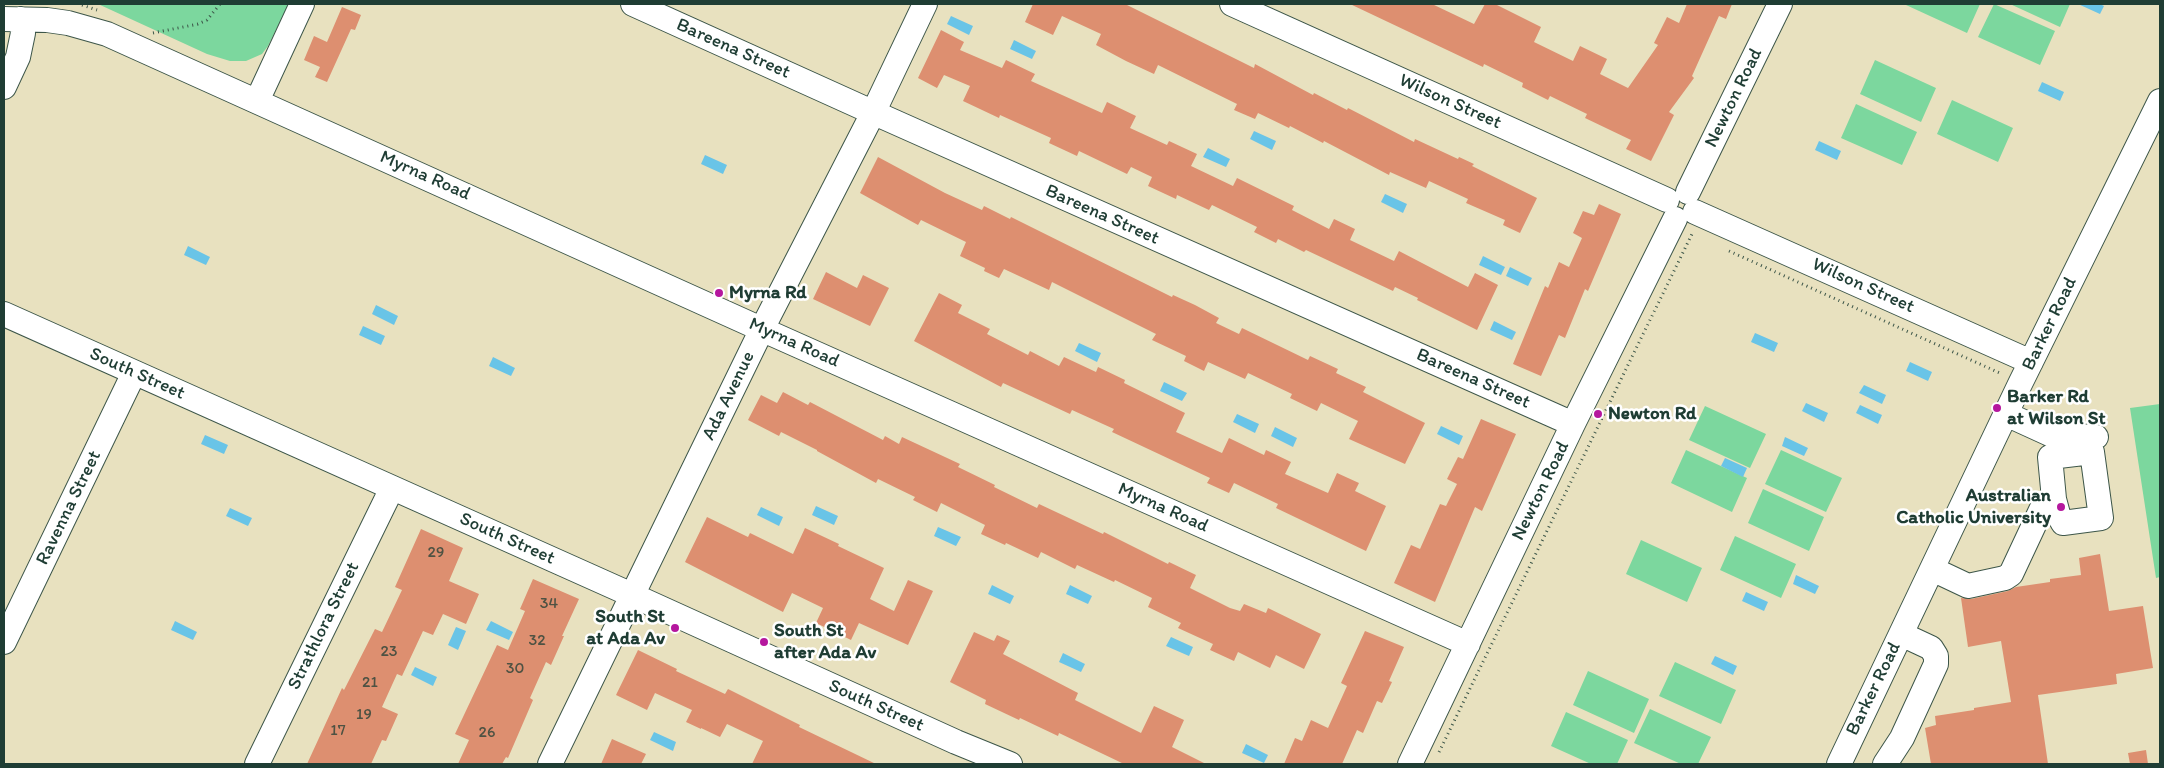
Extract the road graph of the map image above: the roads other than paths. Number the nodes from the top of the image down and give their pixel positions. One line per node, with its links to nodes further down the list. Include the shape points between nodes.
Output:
1 (302, 4): 8 (street)
2 (633, 4): 10 (street, Bareena Street)
3 (925, 4): 10 (street, Ada Avenue)
4 (1232, 4): 11 (street, Wilson Street)
5 (1780, 4): 11 (street, Newton Road)
6 (13, 19): 7 (street, via 23,33 18,57); 8 (street, Myrna Road, via 68,22 107,34)
7 (4, 87)
8 (257, 101): 13 (street, Myrna Road)
9 (2160, 101): 14 (street, Barker Road)
10 (873, 113): 13 (street, Ada Avenue); 17 (street, Bareena Street)
11 (1681, 206): 14 (street, Wilson Street); 17 (street, Newton Road)
12 (4, 314): 15 (street, South Street)
13 (762, 329): 22 (street, Ada Avenue); 25 (street, Myrna Road)
14 (2031, 362): 16 (street, Barker Road)
15 (134, 373): 19 (street, South Street); 24 (street, Ravenna Street)
16 (2006, 414): 18 (street, via 2052,435); 21 (street, Barker Road)
17 (1573, 424): 25 (street, Newton Road)
18 (2096, 437)
19 (392, 488): 22 (street, South Street); 26 (street, Strathlora Street)
20 (2054, 499): 21 (street, via 2041,510 2011,574 2005,578 1968,586)
21 (1932, 569): 23 (street, Barker Road)
22 (632, 595): 27 (street, Ada Avenue); 28 (street, South Street)
23 (1901, 634): 30 (street, Barker Road); 31 (street, via 1932,648 1936,664 1902,738)
24 (4, 642)
25 (1468, 644): 29 (street, Newton Road)
26 (256, 764)
27 (550, 764)
28 (1010, 764)
29 (1410, 764)
30 (1838, 764)
31 (1885, 764)

